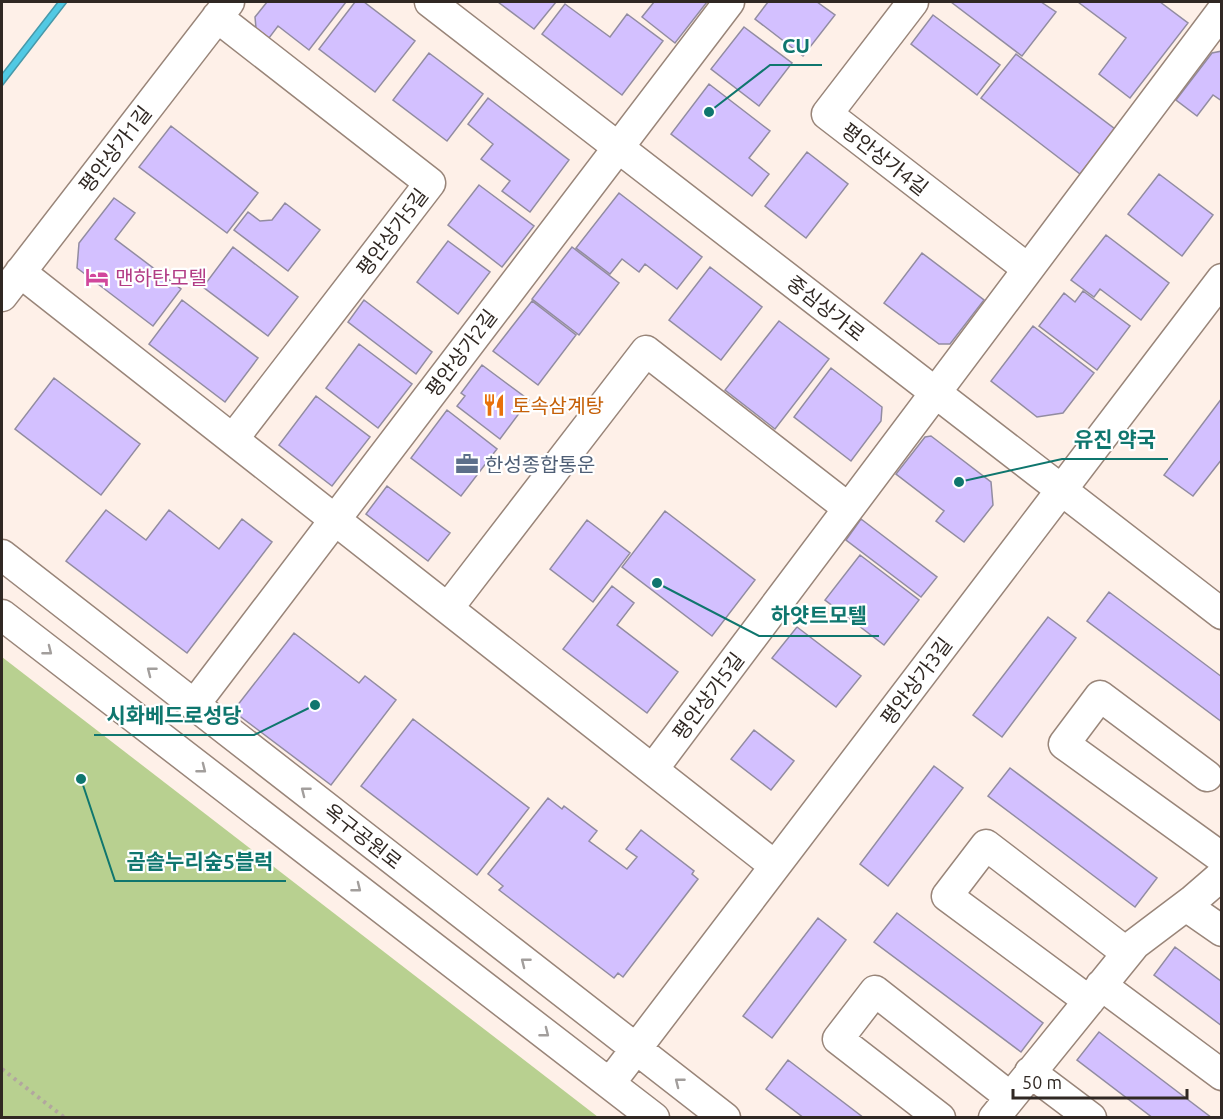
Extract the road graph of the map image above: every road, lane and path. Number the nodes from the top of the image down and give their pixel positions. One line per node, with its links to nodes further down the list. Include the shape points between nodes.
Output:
1 (430, 2): 7 (street, 중심상가로)
2 (729, 2): 7 (street, 평안상가2길)
3 (914, 2): 8 (street, 평안상가4길, via 827,114)
4 (1215, 2): 6 (street)
5 (223, 9): 9 (street, 평안상가1길); 13 (street, 평안상가5길, via 430,183)
6 (1221, 9): 8 (street)
7 (618, 147): 12 (street, 중심상가로); 16 (street, 평안상가2길)
8 (1028, 269): 12 (street)
9 (20, 272): 11 (street, 평안상가1길); 13 (street)
10 (1221, 279): 14 (street, 평안상가3길)
11 (2, 296)
12 (935, 393): 14 (street, 중심상가로); 15 (street, 평안상가5길)
13 (233, 439): 16 (street)
14 (1061, 490): 19 (street, 중심상가로); 25 (street, 평안상가3길)
15 (849, 508): 18 (street, via 646,351); 22 (street, 평안상가5길)
16 (335, 519): 18 (street); 21 (street, 평안상가2길)
17 (2, 555): 21 (street, 옥구공원로, one-way to 17)
18 (448, 608): 22 (street)
19 (1221, 614)
20 (2, 615): 35 (street, one-way to 35)
21 (194, 705): 31 (street, 옥구공원로, one-way to 21)
22 (653, 769): 25 (street)
23 (1207, 776): 24 (street, via 1100,696 1064,744)
24 (1221, 858)
25 (775, 866): 31 (street, 평안상가3길)
26 (1221, 875): 27 (street)
27 (1186, 906): 28 (street); 29 (street)
28 (1221, 931)
29 (1127, 953): 30 (street); 30 (street, via 986,845 947,896)
30 (1095, 993): 33 (street); 34 (street)
31 (636, 1048): 35 (street, 평안상가3길); 39 (street, 옥구공원로, one-way to 31)
32 (2, 1069): 37 (path)
33 (1030, 1072): 36 (street); 41 (street)
34 (1221, 1075)
35 (610, 1083): 38 (street)
36 (1002, 1107): 40 (street, via 875,991 838,1039)
37 (65, 1118)
38 (654, 1118)
39 (725, 1118)
40 (940, 1118)
41 (1091, 1118)

